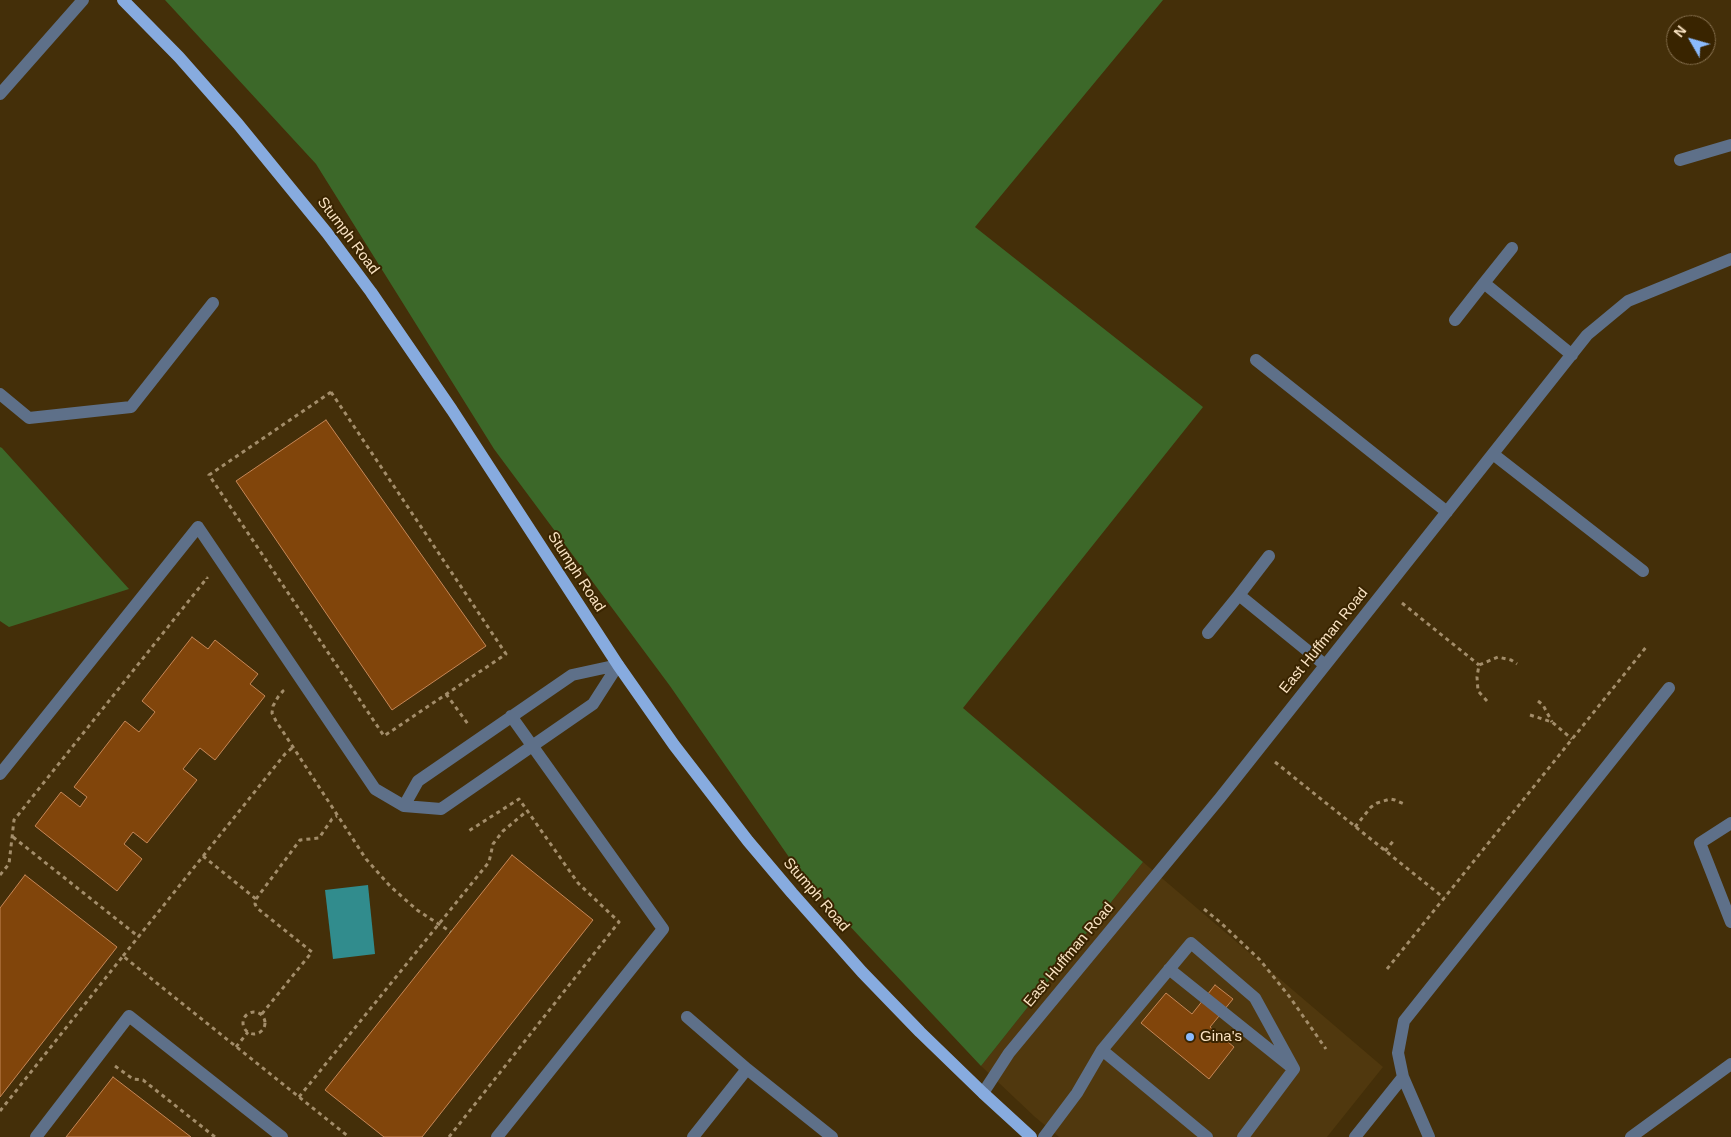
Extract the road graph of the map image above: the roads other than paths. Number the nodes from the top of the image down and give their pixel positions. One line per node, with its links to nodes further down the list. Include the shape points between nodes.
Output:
1 (83, 0): 3 (street)
2 (123, 0): 20 (main road, Stumph Road, via 238,124 322,226 446,402)
3 (0, 94)
4 (1731, 145): 5 (street)
5 (1680, 160)
6 (1512, 248): 8 (street)
7 (1731, 259): 11 (street, East Huffman Road, via 1628,301 1588,335)
8 (1484, 283): 10 (street); 11 (street)
9 (213, 303): 13 (street, via 131,407 29,418)
10 (1455, 320)
11 (1572, 355): 14 (street, East Huffman Road)
12 (1256, 360): 15 (street)
13 (0, 394)
14 (1493, 454): 15 (street, East Huffman Road); 17 (street)
15 (1447, 512): 21 (street, East Huffman Road)
16 (1269, 556): 18 (street)
17 (1643, 571)
18 (1239, 594): 19 (street); 21 (street)
19 (1208, 633)
20 (618, 664): 23 (street, via 572,675); 24 (street, via 592,704); 36 (main road, Stumph Road, via 700,780 792,893 920,1032)
21 (1325, 665): 36 (street, East Huffman Road, via 1009,1053)
22 (1669, 688): 35 (street, via 1404,1021 1398,1053)
23 (511, 716): 24 (street); 26 (street, via 418,781)
24 (532, 746): 26 (street, via 441,808); 39 (street, via 663,929)
25 (0, 774): 26 (street, via 198,527 375,789)
26 (404, 806)
27 (1731, 823): 28 (street, via 1700,843)
28 (1731, 922)
29 (1169, 969): 31 (street); 34 (street); 34 (street, via 1191,943 1255,998)
30 (687, 1016): 33 (street)
31 (1102, 1050): 43 (street); 44 (street)
32 (1731, 1064): 48 (street)
33 (747, 1069): 40 (street); 41 (street)
34 (1294, 1069): 45 (street)
35 (1403, 1077): 46 (street); 47 (street)
36 (982, 1093): 42 (main road, Stumph Road)
37 (36, 1137): 38 (street, via 129,1016)
38 (282, 1137)
39 (497, 1137)
40 (694, 1137)
41 (832, 1137)
42 (1031, 1137)
43 (1044, 1137)
44 (1207, 1137)
45 (1243, 1137)
46 (1355, 1137)
47 (1430, 1137)
48 (1631, 1137)

